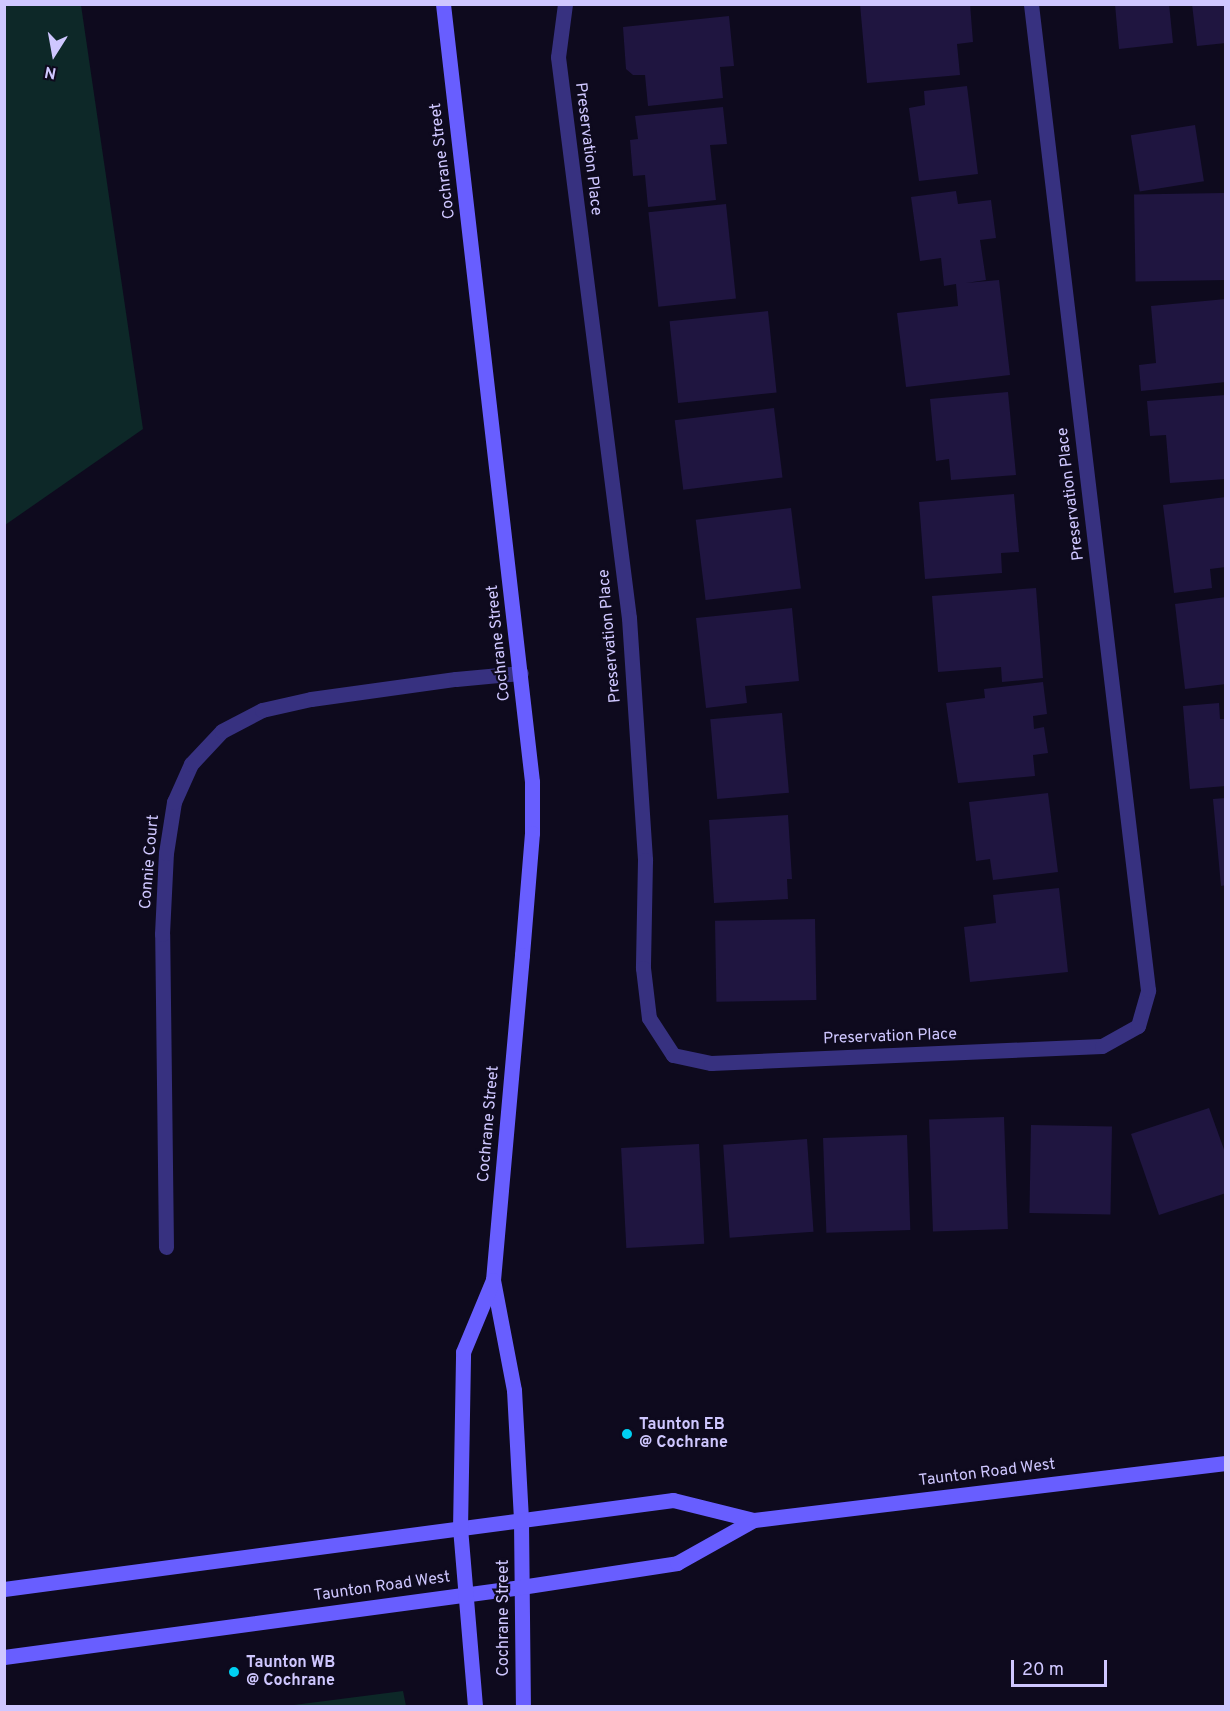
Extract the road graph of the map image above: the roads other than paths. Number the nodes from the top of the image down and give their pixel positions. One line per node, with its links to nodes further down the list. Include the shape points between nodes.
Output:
1 (443, 4): 4 (street, Cochrane Street)
2 (565, 4): 3 (street, Preservation Place, via 558,57 629,618 645,860 643,968 649,1018 673,1055 711,1063 1102,1046 1138,1026 1148,990)
3 (1031, 4)
4 (521, 673): 5 (street, Connie Court, via 456,678 262,710 222,731 191,764 174,802 166,853 162,946); 6 (street, Cochrane Street, via 532,782 532,833)
5 (166, 1247)
6 (493, 1280): 9 (street, Cochrane Street, via 514,1390); 10 (street, Cochrane Street, via 463,1352)
7 (1226, 1463): 8 (street, Taunton Road West)
8 (754, 1520): 9 (street, Taunton Road West, via 673,1500); 11 (street, Taunton Road West, via 677,1563)
9 (521, 1521): 10 (street, Taunton Road West); 11 (street, Cochrane Street)
10 (460, 1529): 12 (street, Taunton Road West); 13 (street, Cochrane Street)
11 (521, 1587): 13 (street, Taunton Road West); 16 (street, Cochrane Street)
12 (4, 1589)
13 (467, 1594): 14 (street, Taunton Road West); 15 (street, Cochrane Street)
14 (4, 1657)
15 (475, 1707)
16 (523, 1707)

